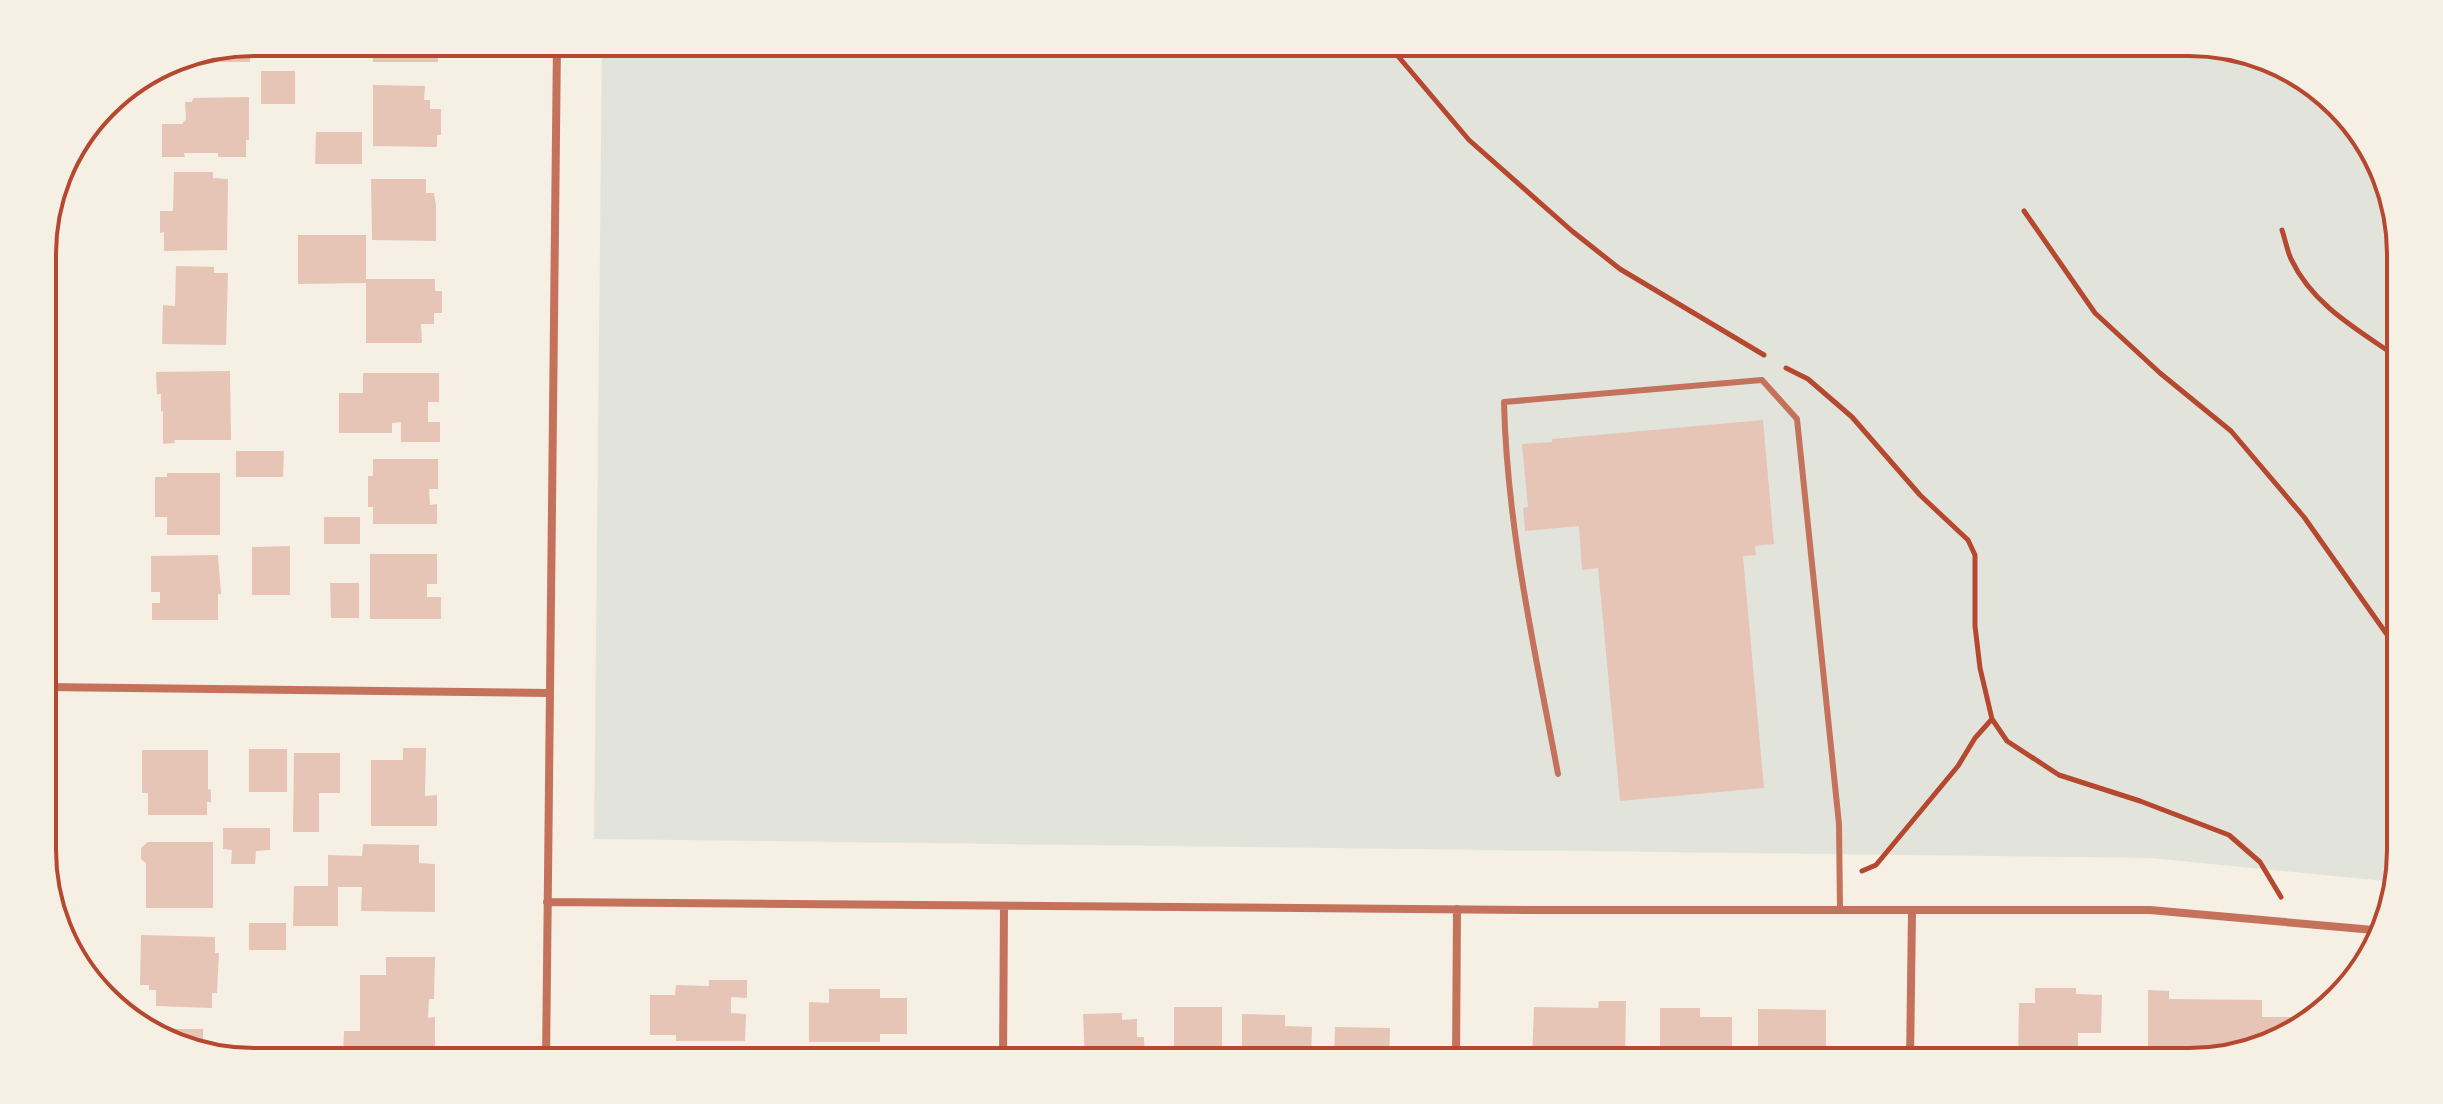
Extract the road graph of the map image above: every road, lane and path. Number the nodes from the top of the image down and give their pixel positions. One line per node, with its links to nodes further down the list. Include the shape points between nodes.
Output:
1 (557, 56): 7 (street)
2 (2024, 211): 5 (path, via 2095,313 2249,452 2304,517)
3 (2282, 230): 4 (path, via 2291,260 2310,289)
4 (2387, 350)
5 (2387, 635)
6 (56, 687): 7 (street)
7 (550, 693): 9 (street)
8 (1558, 774): 12 (lane, via 1514,535 1504,402 1762,380 1797,419 1839,824)
9 (547, 902): 10 (street); 17 (street)
10 (1004, 906): 11 (street); 18 (street)
11 (1457, 909): 12 (street); 19 (street)
12 (1840, 910): 13 (street)
13 (1860, 911): 14 (street); 15 (path, via 1862,870 1876,865 1992,719 2007,741 2059,775 2229,835 2260,862)
14 (1912, 911): 15 (street, via 2150,910); 20 (street)
15 (2290, 921): 16 (street)
16 (2370, 929)
17 (546, 1048)
18 (1003, 1048)
19 (1456, 1048)
20 (1910, 1048)

